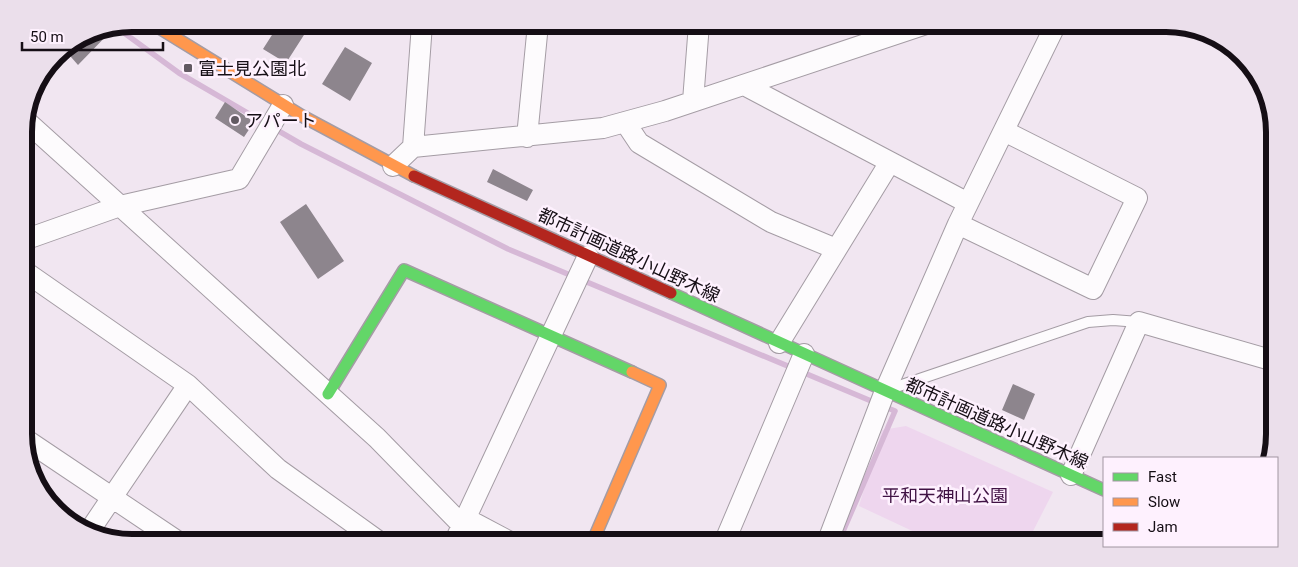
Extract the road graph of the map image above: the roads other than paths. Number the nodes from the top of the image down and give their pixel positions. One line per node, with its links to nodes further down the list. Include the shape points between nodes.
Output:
1 (165, 32): 9 (street, 都市計画道路小山野木線)
2 (421, 32): 14 (street)
3 (537, 32): 13 (street)
4 (698, 32): 8 (street)
5 (892, 32): 7 (street)
6 (1052, 32): 12 (street)
7 (744, 84): 8 (street); 15 (street)
8 (693, 101): 10 (street)
9 (283, 105): 16 (street, 都市計画道路小山野木線); 18 (street, via 239,180)
10 (625, 122): 13 (street); 21 (street, via 639,143 763,217)
11 (33, 126): 18 (street)
12 (1004, 131): 17 (street); 19 (street, via 1137,198 1093,289)
13 (527, 138): 14 (street)
14 (413, 147): 16 (street)
15 (890, 162): 17 (street); 21 (street)
16 (393, 166): 22 (street, 都市計画道路小山野木線)
17 (968, 203): 19 (street)
18 (120, 206): 20 (street); 31 (street)
19 (958, 224): 30 (street)
20 (33, 237)
21 (836, 249): 26 (street)
22 (588, 256): 25 (street); 26 (street, 都市計画道路小山野木線)
23 (33, 277): 29 (street)
24 (1139, 322): 28 (street); 30 (lane, via 1113,320 1069,327); 33 (street)
25 (551, 336): 31 (street, via 404,270); 36 (street); 42 (street, via 660,385)
26 (779, 343): 27 (street, 都市計画道路小山野木線)
27 (804, 354): 30 (street, 都市計画道路小山野木線); 43 (street)
28 (1266, 359)
29 (188, 385): 35 (street); 39 (street, via 278,469)
30 (885, 391): 33 (street, 都市計画道路小山野木線); 44 (street)
31 (328, 394): 36 (street)
32 (33, 444): 35 (street)
33 (1071, 475): 34 (street, 都市計画道路小山野木線)
34 (1103, 490)
35 (112, 498): 37 (street); 38 (street)
36 (464, 522): 40 (street); 41 (street)
37 (93, 526)
38 (166, 534)
39 (368, 534)
40 (458, 534)
41 (491, 534)
42 (596, 534)
43 (728, 534)
44 (830, 534)

